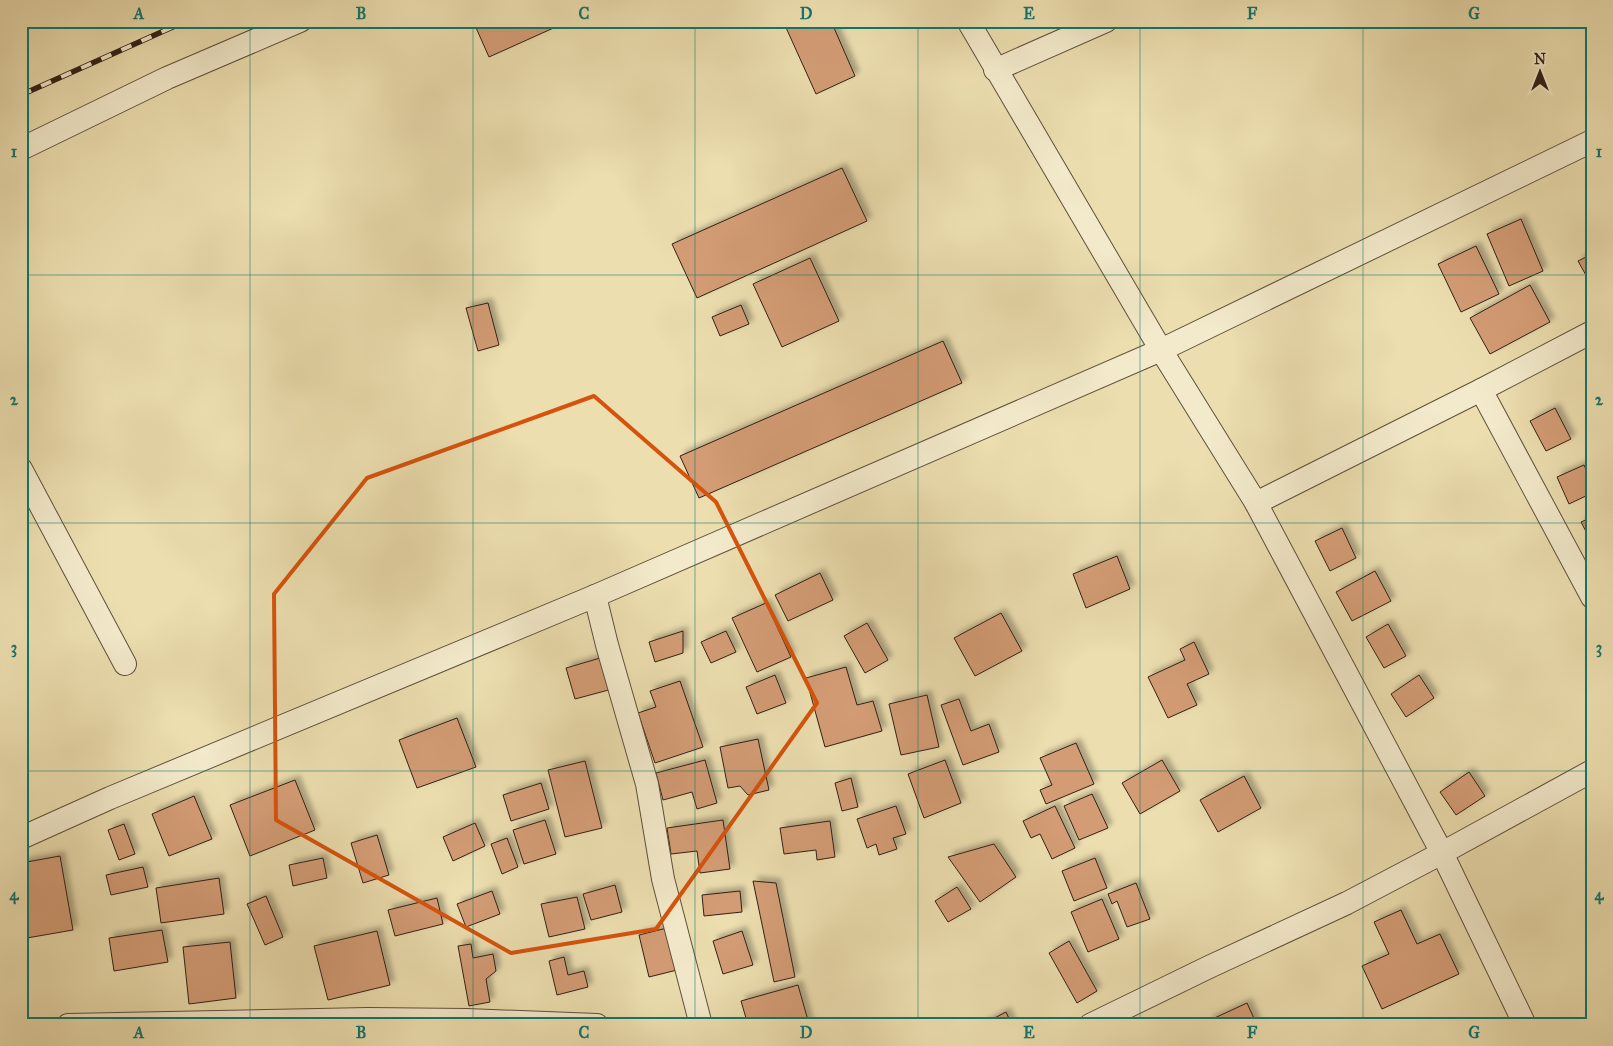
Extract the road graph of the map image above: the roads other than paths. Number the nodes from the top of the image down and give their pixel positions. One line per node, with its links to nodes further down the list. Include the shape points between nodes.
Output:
1 (300, 21): 6 (street, via 167,78)
2 (968, 21): 4 (street)
3 (1106, 21): 4 (street)
4 (996, 70): 8 (street)
5 (1592, 141): 8 (street)
6 (21, 149)
7 (1592, 332): 9 (street)
8 (1161, 350): 11 (street); 12 (street)
9 (1481, 390): 11 (street); 13 (street)
10 (21, 469): 14 (street)
11 (1256, 503): 17 (street)
12 (594, 596): 16 (street, via 128,790); 20 (street, via 647,784 663,879)
13 (1592, 597)
14 (125, 664)
15 (1592, 770): 17 (street)
16 (21, 838)
17 (1442, 853): 21 (street, via 1347,903); 22 (street)
18 (68, 1025): 19 (street, via 378,1019)
19 (596, 1025)
20 (701, 1025)
21 (1090, 1025)
22 (1525, 1025)

